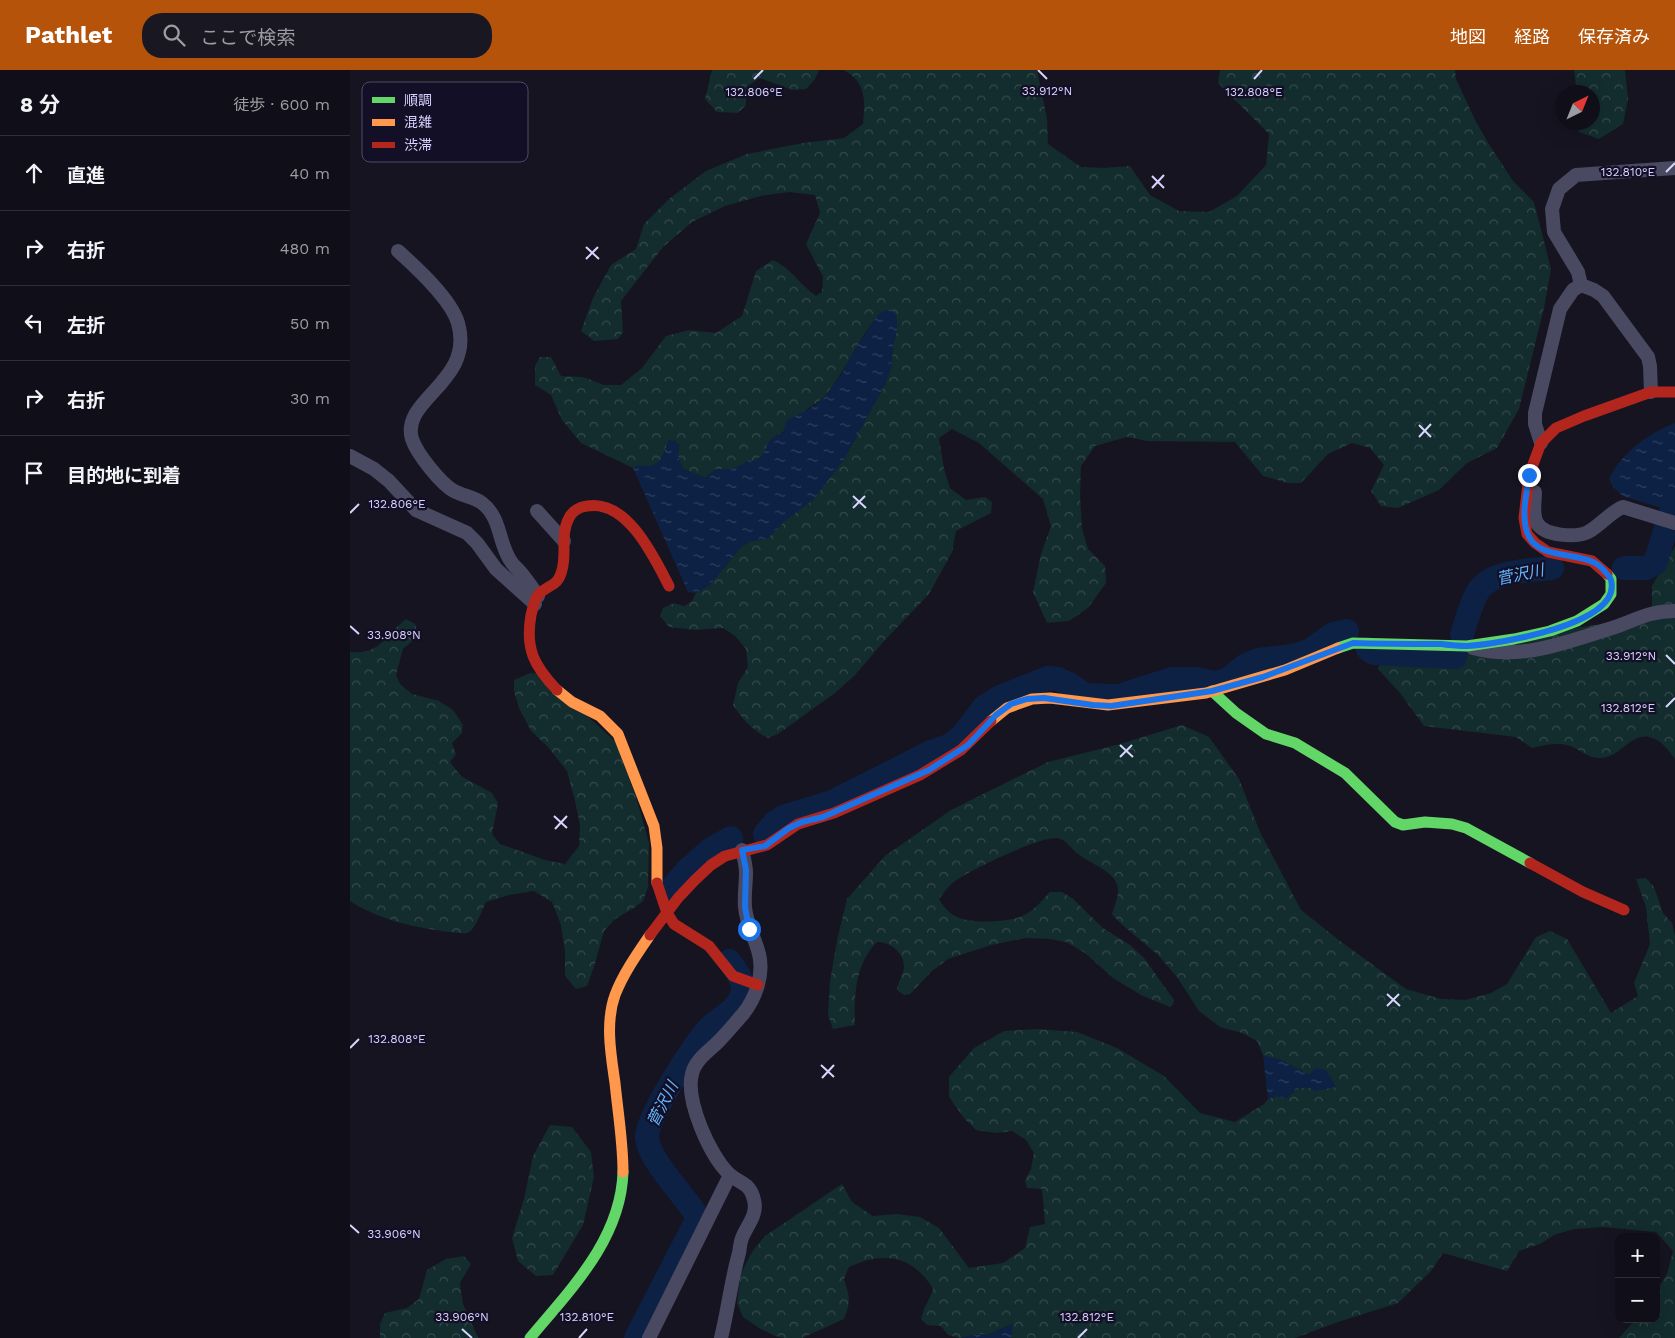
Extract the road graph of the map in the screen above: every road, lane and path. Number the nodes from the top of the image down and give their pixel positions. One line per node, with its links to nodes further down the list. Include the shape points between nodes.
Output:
1 (1675, 168): 3 (street, via 1576,175 1559,189 1552,209 1554,232 1578,272)
2 (398, 251): 13 (street, via 419,270 452,310 460,335 457,360 450,374 412,421 413,442 443,483 453,491 482,503 492,514 511,563 521,573)
3 (1581, 285): 4 (street, via 1603,296 1648,357); 6 (street, via 1573,290 1560,309 1535,413)
4 (1651, 392): 5 (street); 6 (street, via 1556,428)
5 (1675, 392)
6 (1542, 443): 8 (street)
7 (350, 456): 13 (street, via 389,481 416,510 467,533 496,569)
8 (1529, 475): 10 (street, via 1535,488 1534,514 1538,524 1556,534 1588,532 1623,507); 15 (street, via 1524,518 1527,534 1548,552 1592,561 1611,579 1611,594 1604,604 1568,625 1514,639)
9 (537, 511): 11 (street)
10 (1675, 523)
11 (564, 541): 12 (street, via 567,520 577,509 601,504 615,510 639,535); 13 (street, via 561,577 555,586 542,592)
12 (669, 586)
13 (536, 600): 19 (street, via 529,643 533,659 571,702 595,712 618,734 654,826 656,880)
14 (1675, 611): 15 (street, via 1640,616 1528,652 1490,652)
15 (1467, 646): 16 (street, via 1353,643 1303,663)
16 (1212, 691): 17 (street, via 1111,706 1044,698 1011,704 968,745 929,770 823,817 789,828 765,846); 18 (street, via 1266,734 1295,744 1345,773 1395,822 1403,825 1425,822 1452,824 1466,828 1583,892)
17 (742, 850): 19 (street, via 724,856 708,868); 20 (street, via 746,870 745,907 759,954 760,972)
18 (1624, 910)
19 (667, 913): 20 (street, via 674,924 709,946 733,976); 22 (street, via 627,969 612,1007 610,1039 623,1160 623,1182 613,1222 586,1270)
20 (753, 983): 21 (street, via 752,1001 744,1013 702,1057 692,1074 693,1100 701,1130)
21 (730, 1175): 23 (street); 24 (street, via 744,1182 750,1190 754,1216 741,1240)
22 (530, 1338)
23 (649, 1338)
24 (721, 1338)

